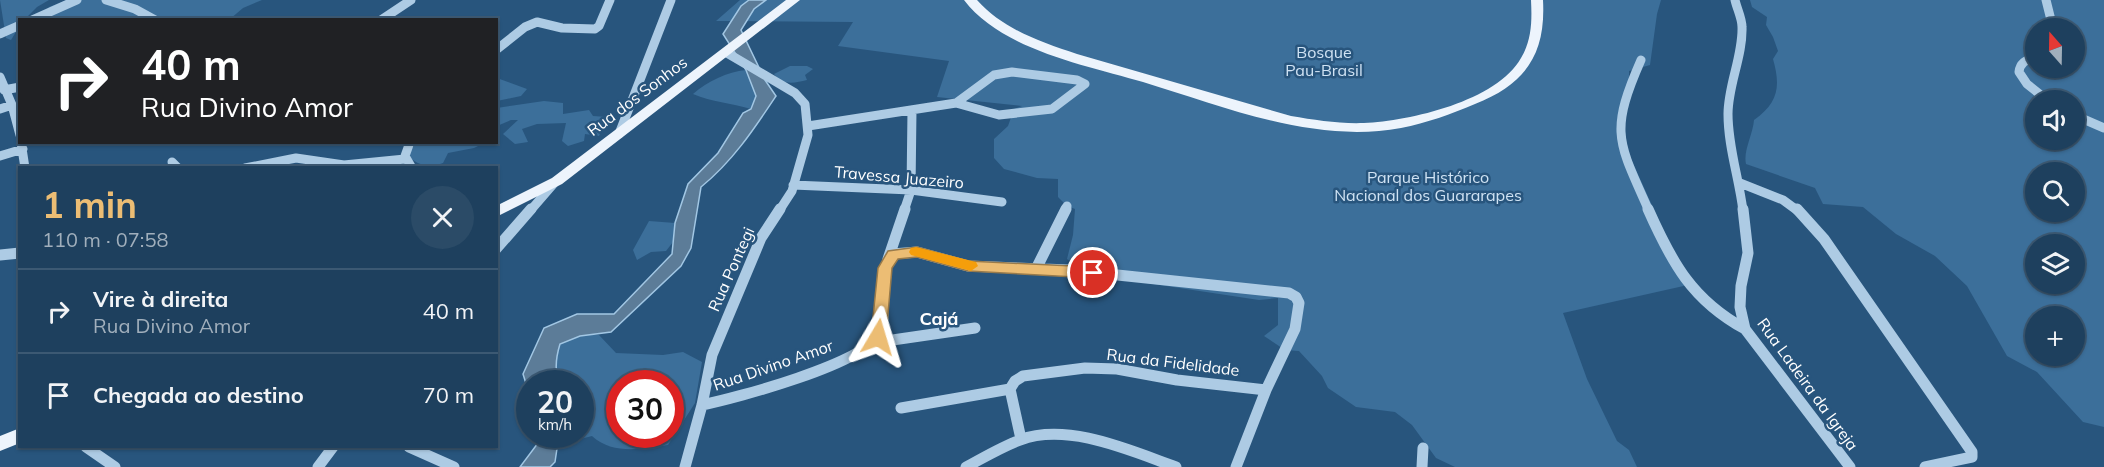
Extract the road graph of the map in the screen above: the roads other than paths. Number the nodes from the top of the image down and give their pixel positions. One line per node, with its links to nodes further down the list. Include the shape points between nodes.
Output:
1 (77, 0): 11 (street)
2 (106, 0): 12 (street)
3 (411, 0): 13 (street)
4 (610, 0): 17 (street, via 598,28 562,28 537,22)
5 (671, 0): 33 (street)
6 (794, 0): 18 (main road, Rua dos Sonhos)
7 (970, 0): 8 (main road, via 982,14 1007,31 1039,46 1272,116 1315,126 1352,128 1431,117 1500,87 1524,67 1529,57 1539,20)
8 (1537, 0)
9 (1735, 0): 42 (street, Rua Ladeira da Igreja, via 1742,43 1728,113)
10 (2046, 0): 14 (street)
11 (36, 18)
12 (151, 18)
13 (384, 18)
14 (2050, 18)
15 (18, 26): 16 (street)
16 (0, 34)
17 (498, 48)
18 (731, 54): 30 (street, via 795,93 805,105); 33 (main road, Rua dos Sonhos)
19 (1641, 60): 54 (street, via 1619,120 1617,135 1622,150 1685,278 1712,309)
20 (2025, 61): 24 (street, via 2019,74)
21 (0, 77): 23 (street)
22 (18, 87): 23 (street)
23 (4, 90): 26 (street)
24 (2033, 90)
25 (956, 103): 25 (street, via 999,115 1052,109 1085,84 1012,72 994,75); 28 (street)
26 (12, 105): 27 (street); 31 (street)
27 (0, 109)
28 (912, 110): 30 (street); 44 (street)
29 (2085, 120): 32 (street)
30 (808, 126): 43 (street, Rua Pontegi)
31 (18, 128)
32 (2104, 128)
33 (620, 134): 41 (main road, Rua dos Sonhos)
34 (409, 144): 37 (street)
35 (22, 146): 36 (street); 38 (street)
36 (0, 156)
37 (405, 159): 39 (street, via 344,165 296,158); 40 (street)
38 (25, 166)
39 (255, 166)
40 (410, 166)
41 (557, 181): 47 (main road, Rua dos Sonhos); 48 (street)
42 (1740, 183): 54 (street, Rua Ladeira da Igreja, via 1748,253 1740,296); 76 (street, via 1783,200 1811,224 1972,452 1972,457 1965,460)
43 (793, 185): 44 (street, Travessa Juazeiro); 58 (street, Rua Pontegi, via 752,258 712,355)
44 (911, 190): 45 (street, Travessa Juazeiro); 51 (street)
45 (1002, 202)
46 (1067, 206): 52 (street)
47 (498, 211)
48 (498, 247)
49 (18, 253): 50 (street)
50 (0, 255)
51 (888, 260): 52 (street, via 893,254 917,252 968,266); 55 (street, via 882,321)
52 (1035, 269): 57 (street, via 1289,293 1299,303 1295,329)
53 (975, 328): 55 (street, Rua Divino Amor)
54 (1745, 328): 75 (street, Rua Ladeira da Igreja)
55 (872, 343): 58 (street, Rua Divino Amor, via 832,364 778,384)
56 (1010, 389): 57 (street, Rua da Fidelidade, via 1023,376 1085,368); 59 (street, Rua da Fidelidade); 61 (street)
57 (1266, 390): 73 (street)
58 (702, 405): 70 (street, Rua Pontegi)
59 (901, 408)
60 (18, 436): 62 (main road)
61 (1021, 439): 71 (street); 72 (street, via 1060,434 1101,440)
62 (0, 444)
63 (87, 448): 67 (street)
64 (332, 448): 68 (street)
65 (411, 448): 69 (street)
66 (1423, 448): 74 (street)
67 (115, 467)
68 (318, 467)
69 (454, 467)
70 (685, 467)
71 (966, 467)
72 (1176, 467)
73 (1236, 467)
74 (1422, 467)
75 (1850, 467)
76 (1925, 467)

